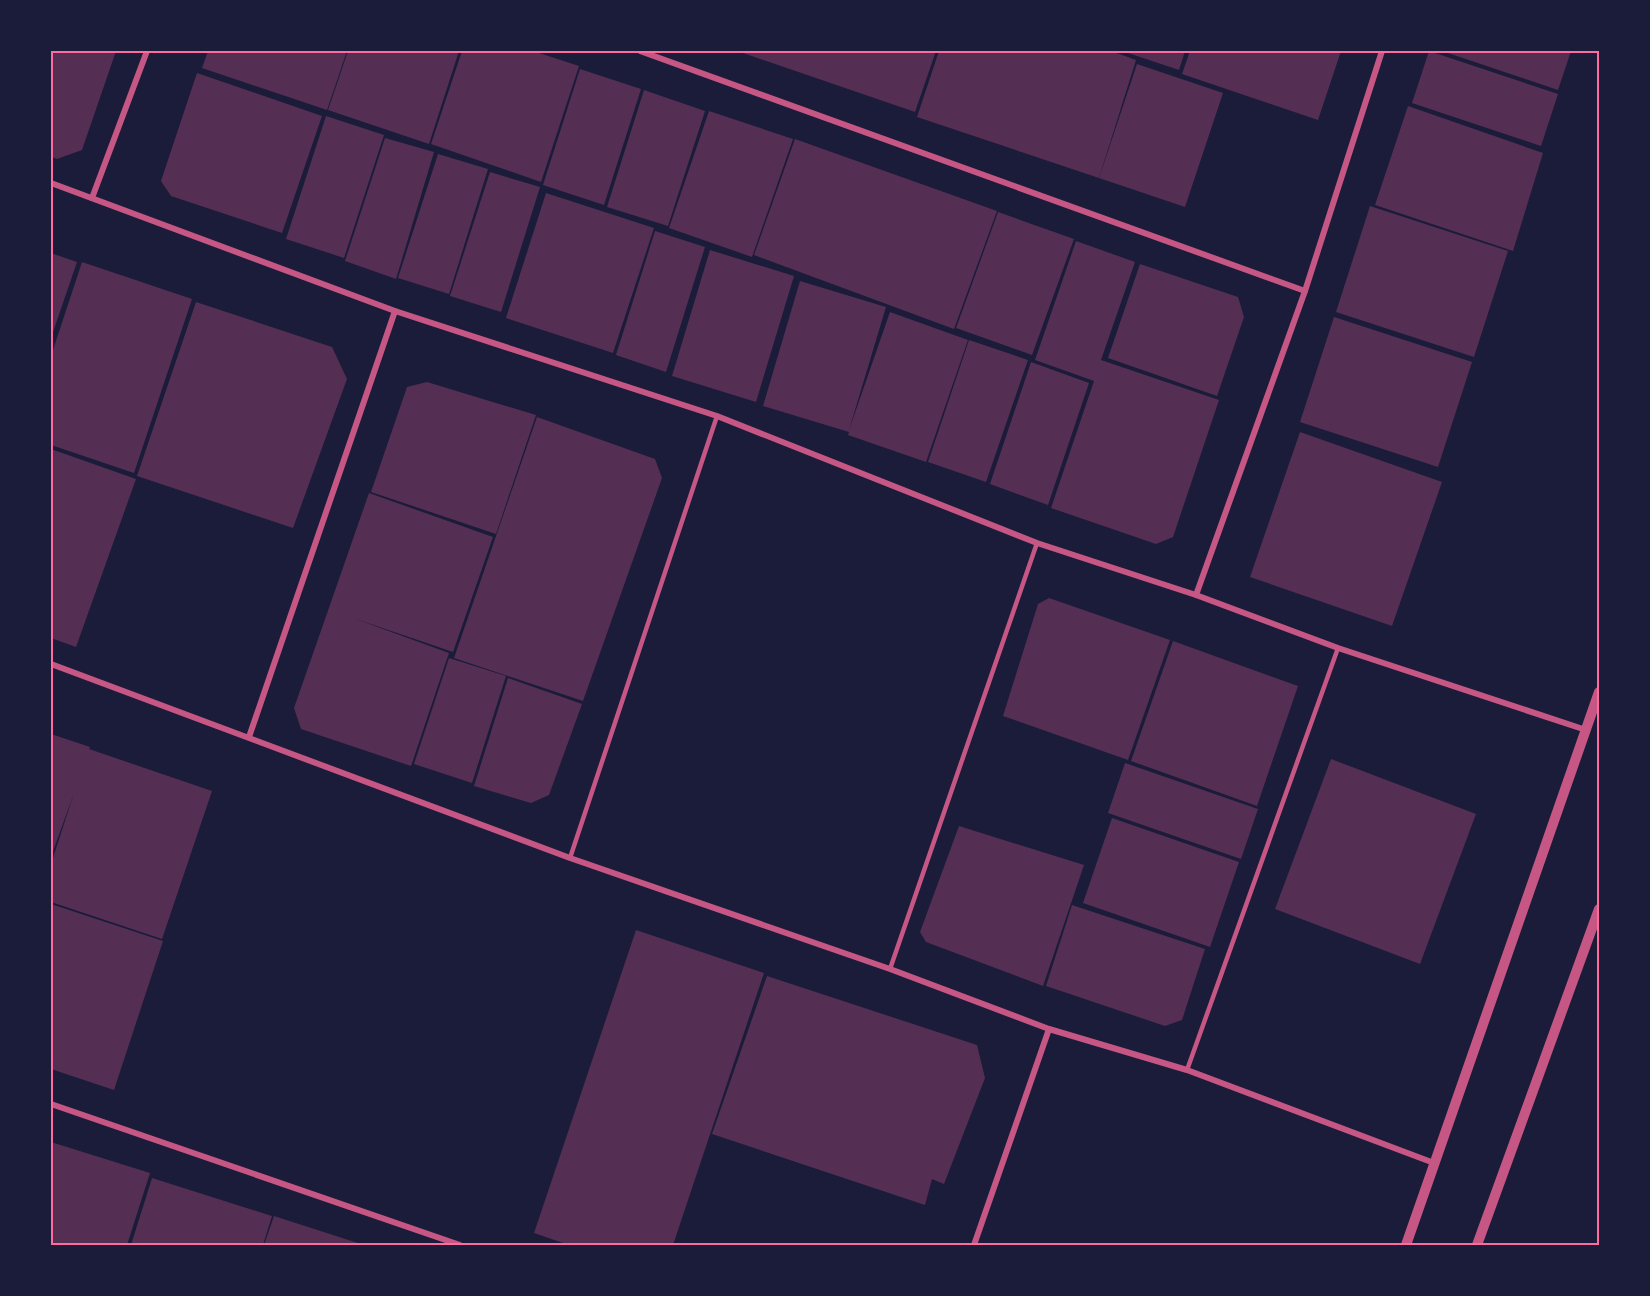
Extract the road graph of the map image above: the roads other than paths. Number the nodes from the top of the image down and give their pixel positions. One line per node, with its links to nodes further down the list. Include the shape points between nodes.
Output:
1 (147, 51): 5 (street)
2 (639, 51): 6 (street)
3 (1382, 51): 6 (street)
4 (51, 183): 5 (street)
5 (92, 198): 7 (street)
6 (1305, 291): 10 (street)
7 (395, 311): 8 (street); 15 (street)
8 (717, 416): 9 (street); 16 (lane)
9 (1037, 543): 10 (street); 18 (lane)
10 (1196, 596): 11 (street)
11 (1338, 648): 14 (street); 20 (lane)
12 (51, 664): 15 (street)
13 (1599, 692): 14 (street)
14 (1586, 730): 22 (street)
15 (249, 737): 16 (street)
16 (570, 858): 18 (street)
17 (1599, 909): 26 (street)
18 (890, 969): 19 (street)
19 (1049, 1029): 20 (street); 24 (street)
20 (1187, 1070): 22 (street)
21 (51, 1104): 23 (street)
22 (1434, 1163): 25 (street)
23 (460, 1245)
24 (974, 1245)
25 (1407, 1245)
26 (1477, 1245)

